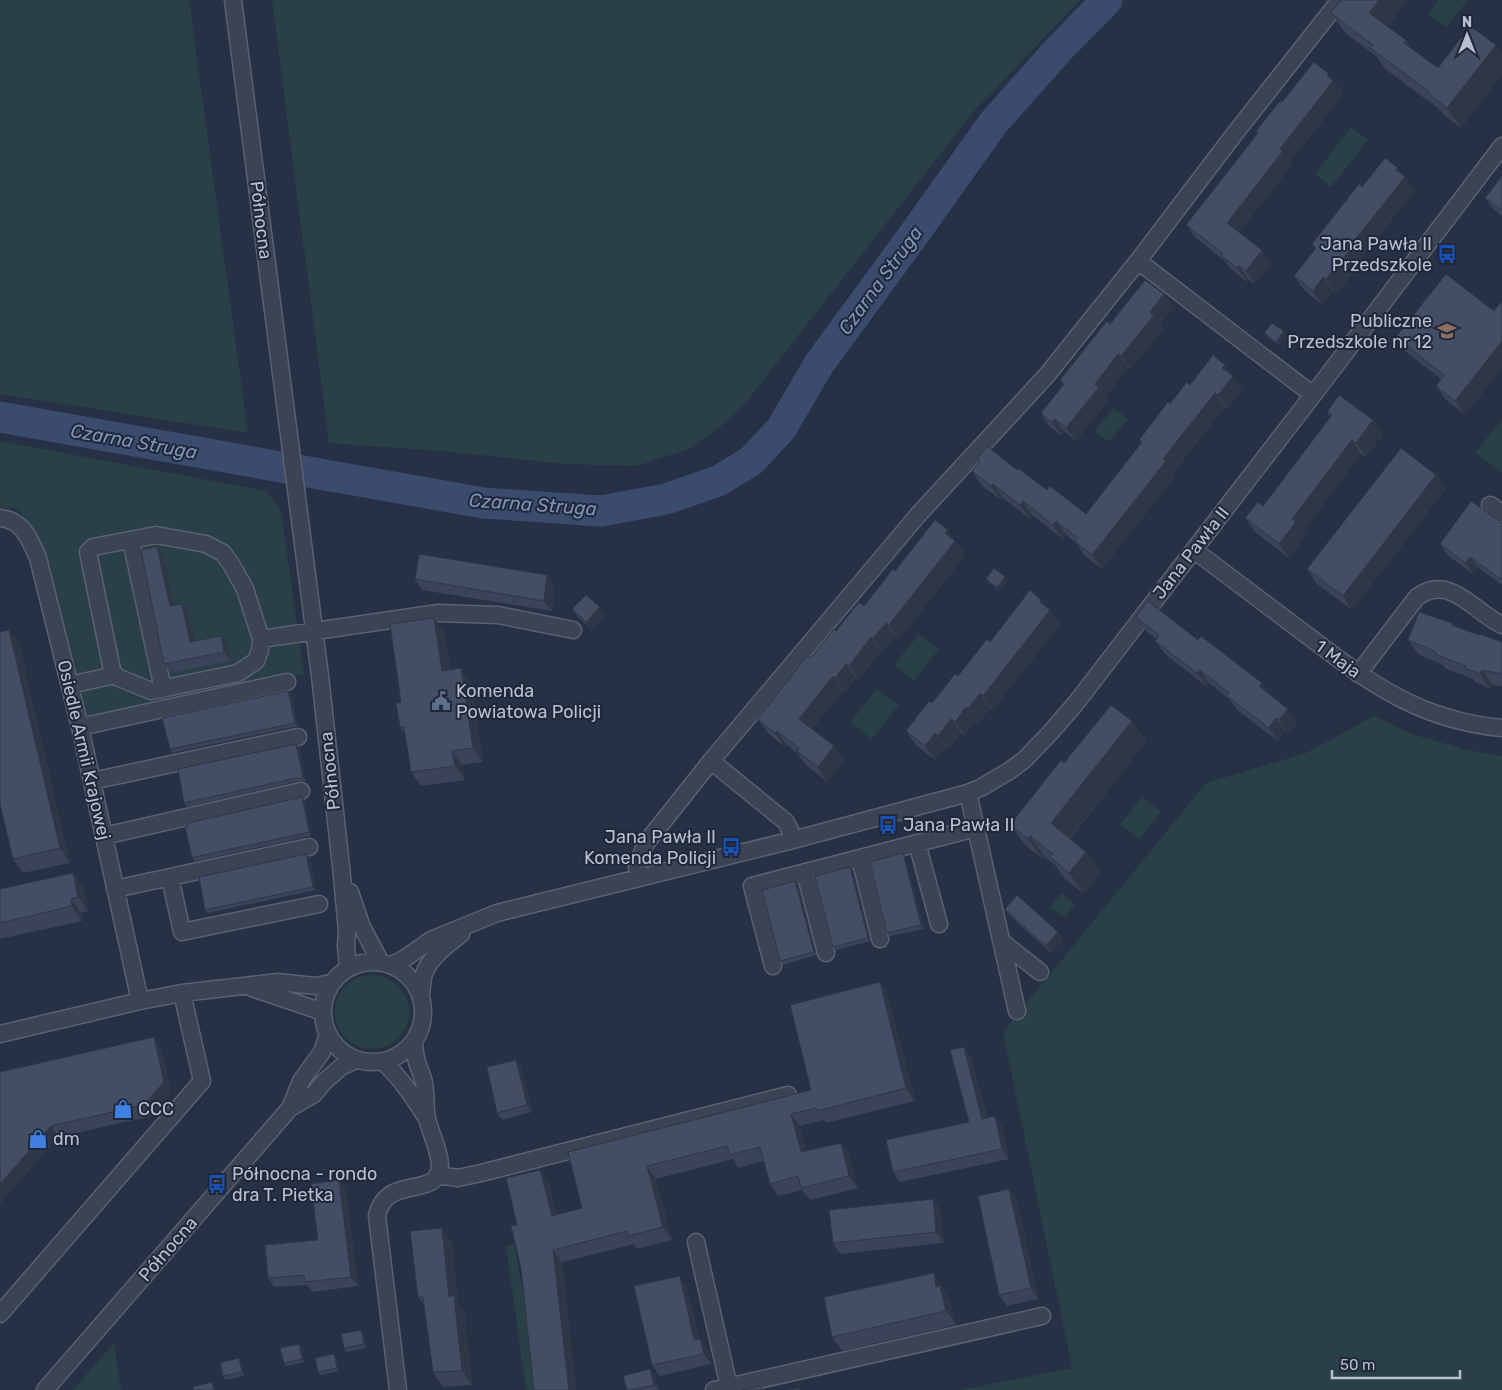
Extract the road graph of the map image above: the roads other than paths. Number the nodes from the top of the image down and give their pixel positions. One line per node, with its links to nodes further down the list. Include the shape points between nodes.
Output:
1 (233, 0): 11 (street, Północna)
2 (1340, 0): 4 (street)
3 (1502, 146): 5 (street, Jana Pawła II)
4 (1138, 262): 5 (street); 21 (street, via 1047,376 918,515)
5 (1313, 395): 8 (street, Jana Pawła II)
6 (0, 518): 16 (street, Osiedle Armii Krajowej, via 20,525 38,558)
7 (131, 540): 12 (street, via 156,535 206,544 223,553 244,589); 14 (street, via 93,547 88,552 112,670); 17 (street)
8 (1194, 550): 13 (street, 1 Maja); 24 (street, Jana Pawła II, via 1051,732 1024,760 982,788)
9 (1502, 624): 13 (street, via 1455,593 1428,590 1417,597)
10 (573, 630): 11 (street, via 498,615 438,614)
11 (314, 631): 12 (street); 31 (street, Północna)
12 (261, 639): 17 (street, via 256,661 238,673)
13 (1358, 674): 19 (street, 1 Maja, via 1395,697 1426,710)
14 (116, 675): 16 (street); 17 (street, via 151,691)
15 (287, 682): 18 (street)
16 (70, 684): 18 (street, Osiedle Armii Krajowej)
17 (163, 688)
18 (80, 727): 22 (street, Osiedle Armii Krajowej)
19 (1502, 728)
20 (298, 737): 22 (street)
21 (711, 761): 27 (street, via 786,822); 34 (street, via 646,843 637,866)
22 (92, 781): 26 (street, Osiedle Armii Krajowej)
23 (301, 792): 26 (street)
24 (968, 793): 25 (street); 27 (street, Jana Pawła II)
25 (976, 828): 28 (street); 40 (street)
26 (104, 836): 35 (street, Osiedle Armii Krajowej)
27 (793, 840): 34 (street, Jana Pawła II)
28 (917, 843): 30 (street); 38 (street)
29 (309, 847): 33 (street)
30 (860, 858): 32 (street); 39 (street)
31 (341, 866): 42 (street, via 362,927); 44 (street)
32 (805, 872): 41 (street); 43 (street, via 752,886)
33 (170, 877): 35 (street); 36 (street, via 182,932)
34 (638, 878): 37 (street, Jana Pawła II, via 497,913)
35 (116, 889): 50 (street, Osiedle Armii Krajowej)
36 (318, 904)
37 (474, 922): 42 (street, Jana Pawła II, via 431,940 404,959); 49 (street, Jana Pawła II, via 431,962 423,975)
38 (938, 924)
39 (880, 939)
40 (1001, 941): 45 (street); 51 (street)
41 (826, 953)
42 (386, 963): 44 (street, via 369,961); 49 (street, via 409,976)
43 (773, 966)
44 (348, 968): 46 (street)
45 (1040, 972)
46 (331, 983): 47 (street, via 315,986 278,982); 52 (street)
47 (247, 986): 48 (street); 52 (street)
48 (182, 993): 50 (street); 63 (street, via 202,1081)
49 (421, 994): 55 (street, via 422,1028)
50 (140, 1001): 53 (street)
51 (1017, 1011)
52 (323, 1012): 54 (street)
53 (0, 1034)
54 (328, 1034): 56 (street, via 335,1045); 59 (street, via 322,1052 302,1081)
55 (414, 1043): 57 (street, via 405,1052); 60 (street, via 424,1083)
56 (356, 1060): 57 (street); 59 (street, via 341,1067 314,1094)
57 (383, 1062): 60 (street, via 400,1078)
58 (788, 1095): 61 (street, via 481,1173 458,1178)
59 (290, 1108): 66 (street, Północna)
60 (427, 1118): 61 (street, via 440,1167)
61 (437, 1175): 67 (street, via 427,1184 391,1193 383,1200 377,1216)
62 (696, 1242): 65 (street)
63 (0, 1314)
64 (1042, 1316): 65 (street)
65 (722, 1388)
66 (45, 1390)
67 (398, 1390)

